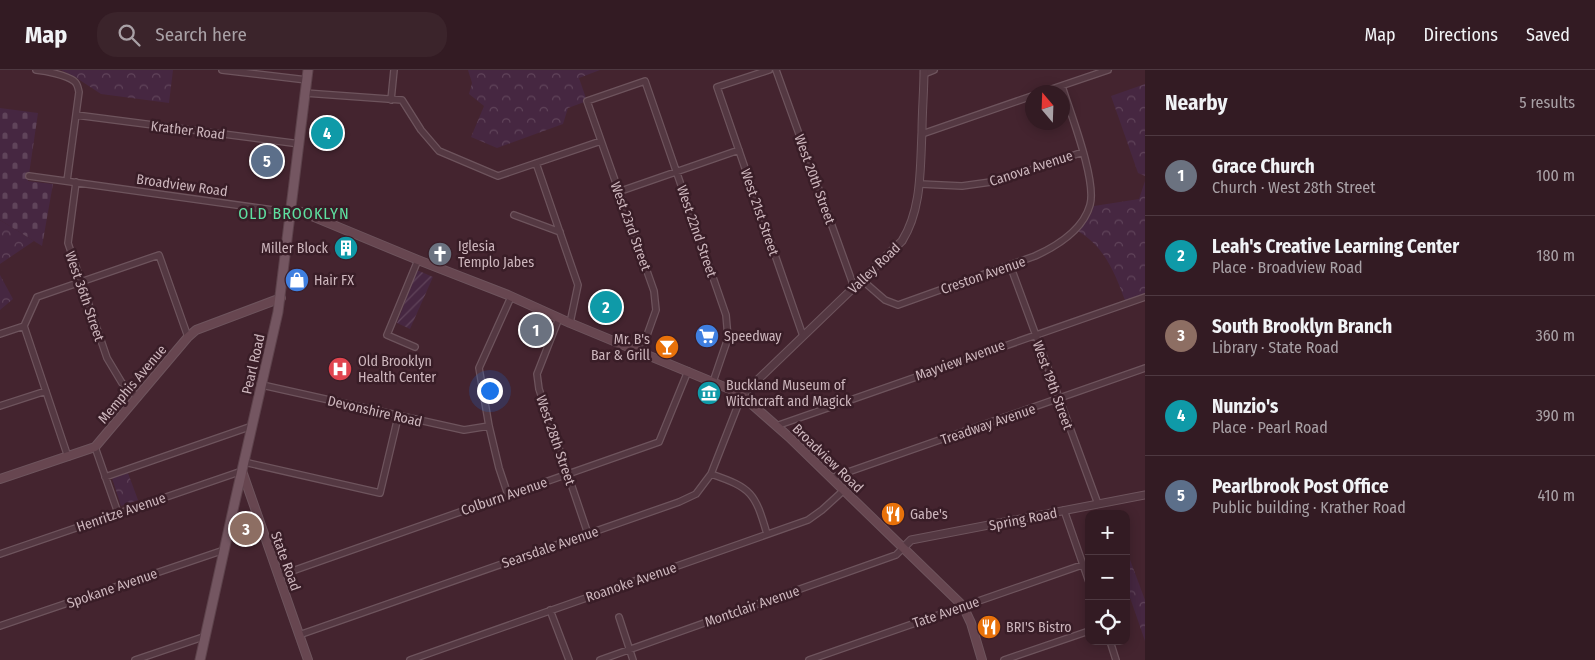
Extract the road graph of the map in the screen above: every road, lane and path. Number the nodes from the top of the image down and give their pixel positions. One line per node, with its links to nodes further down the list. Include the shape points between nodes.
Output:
1 (36, 70): 17 (street, via 70,79 77,85)
2 (222, 70): 10 (street)
3 (308, 70): 10 (main road, Pearl Road)
4 (394, 70): 14 (street)
5 (769, 70): 21 (street, West 21st Street, via 717,87)
6 (776, 70): 37 (street, West 20th Street)
7 (934, 70): 9 (street)
8 (1108, 70): 11 (street)
9 (924, 72): 18 (street, Valley Road)
10 (307, 80): 12 (main road, Pearl Road)
11 (1065, 85)
12 (305, 93): 14 (street); 20 (main road, Pearl Road)
13 (1025, 98): 18 (street)
14 (391, 100): 23 (street, via 402,100 439,151 498,176)
15 (588, 101): 19 (street, West 23rd Street); 24 (street, West 22nd Street, via 645,81)
16 (1070, 111): 22 (street)
17 (76, 115): 20 (street, Krather Road); 26 (street)
18 (922, 134): 28 (street, Valley Road)
19 (601, 141): 23 (street); 29 (street, West 23rd Street)
20 (300, 144): 30 (main road, Pearl Road)
21 (739, 150): 24 (street); 46 (street, West 21st Street)
22 (1083, 152): 28 (street, Canova Avenue, via 998,181 962,186); 34 (street, Creston Avenue, via 1091,204 1084,219 1060,242 1036,256)
23 (536, 163): 32 (street)
24 (676, 172): 29 (street); 52 (street, West 22nd Street, via 728,325 728,338)
25 (29, 176): 26 (street, Broadview Road)
26 (67, 181): 27 (street, Broadview Road)
27 (76, 182): 30 (street, Broadview Road); 36 (street, West 36th Street, via 68,244)
28 (920, 184): 35 (street, Valley Road, via 914,217 906,236)
29 (618, 192): 49 (street, West 23rd Street, via 654,291 656,310)
30 (291, 212): 33 (main road, Broadview Road, via 302,212); 40 (main road, Pearl Road)
31 (514, 215): 32 (street)
32 (560, 232): 42 (street, via 578,285)
33 (418, 260): 39 (main road, Broadview Road); 48 (street, via 387,335)
34 (1010, 265): 35 (street, Creston Avenue, via 898,305 885,300); 45 (street, West 19th Street)
35 (862, 280): 37 (street, Valley Road)
36 (81, 282): 43 (street, via 37,297); 47 (street, via 159,255); 56 (street, West 36th Street, via 107,358 122,383)
37 (854, 288): 46 (street, Valley Road)
38 (1145, 296): 45 (street, Mayview Avenue)
39 (511, 297): 41 (main road, Broadview Road); 61 (street, via 480,368)
40 (281, 298): 47 (main road, Memphis Avenue, via 208,324); 53 (main road, Pearl Road)
41 (559, 318): 42 (main road, Broadview Road); 66 (street, West 28th Street, via 537,374 539,389)
42 (570, 323): 49 (main road, Broadview Road)
43 (24, 326): 44 (street); 54 (street)
44 (0, 334)
45 (1035, 334): 57 (street, West 19th Street); 62 (street, Mayview Avenue)
46 (802, 336): 55 (street, Valley Road)
47 (188, 337): 56 (main road, Memphis Avenue)
48 (415, 347)
49 (641, 352): 51 (main road, Broadview Road)
50 (1145, 368): 57 (street, Treadway Avenue)
51 (688, 371): 52 (main road, Broadview Road); 66 (street, Colburn Avenue, via 659,442)
52 (712, 382): 55 (main road, Broadview Road)
53 (262, 385): 59 (street, Devonshire Road); 60 (main road, Pearl Road)
54 (46, 391): 58 (street); 64 (street)
55 (742, 395): 62 (main road, Broadview Road); 67 (street, Searsdale Avenue)
56 (138, 397): 63 (main road, Memphis Avenue)
57 (1059, 399): 69 (street, Treadway Avenue); 74 (street, West 19th Street)
58 (0, 406)
59 (398, 417): 61 (street, Devonshire Road, via 464,430); 65 (street, via 380,493)
60 (252, 426): 65 (main road, Pearl Road); 68 (street)
61 (489, 426): 72 (street)
62 (776, 426): 69 (main road, Broadview Road)
63 (95, 447): 64 (main road, Memphis Avenue); 68 (street)
64 (68, 457): 70 (main road, Memphis Avenue)
65 (243, 466): 76 (street, Henritze Avenue); 80 (main road, Pearl Road); 84 (main road, State Road)
66 (568, 474): 72 (street, Colburn Avenue); 77 (street, West 28th Street)
67 (711, 474): 77 (street, Searsdale Avenue, via 696,494); 78 (street, via 742,486 750,494 759,506)
68 (105, 477): 76 (street)
69 (831, 478): 71 (main road, Broadview Road)
70 (0, 479)
71 (844, 490): 78 (street, Roanoke Avenue, via 808,520); 79 (main road, Broadview Road)
72 (508, 495): 84 (street, Colburn Avenue)
73 (1145, 495): 74 (street, Spring Road)
74 (1098, 504): 75 (street, Spring Road)
75 (1064, 510): 79 (street, Spring Road, via 911,540); 82 (street)
76 (118, 513): 81 (street, Henritze Avenue)
77 (588, 534): 90 (street, Searsdale Avenue)
78 (767, 534): 86 (street, Roanoke Avenue)
79 (903, 548): 85 (main road, Broadview Road); 93 (street, Montclair Avenue, via 896,555)
80 (224, 550): 88 (street, Spokane Avenue); 91 (main road, Pearl Road)
81 (0, 554)
82 (1082, 564): 83 (street); 85 (street, Tate Avenue)
83 (1085, 572)
84 (278, 576): 90 (main road, State Road)
85 (962, 606): 101 (street, Tate Avenue); 102 (main road, Broadview Road, via 971,622)
86 (550, 610): 97 (street, Roanoke Avenue); 98 (street)
87 (619, 617): 93 (street)
88 (0, 626)
89 (1085, 632): 103 (street)
90 (299, 635): 96 (main road, State Road)
91 (206, 636): 94 (street); 95 (main road, Pearl Road)
92 (1111, 645): 104 (street)
93 (630, 649): 99 (street, Montclair Avenue); 100 (street)
94 (135, 660)
95 (200, 660)
96 (308, 660)
97 (410, 660)
98 (569, 660)
99 (600, 660)
100 (633, 660)
101 (809, 660)
102 (982, 660)
103 (1004, 660)
104 (1116, 660)

